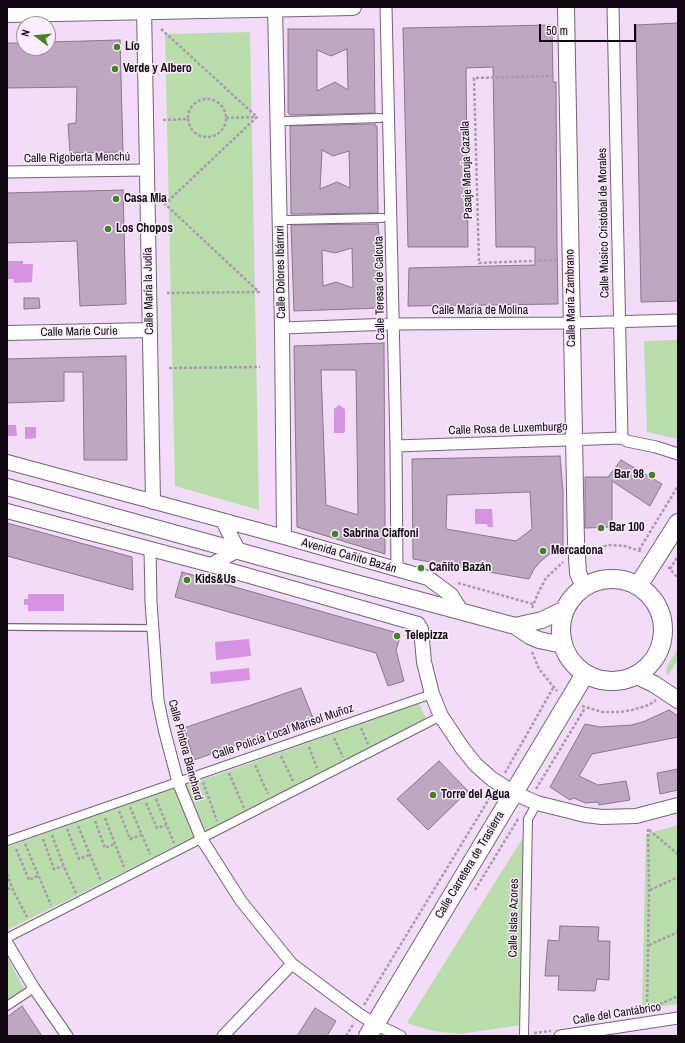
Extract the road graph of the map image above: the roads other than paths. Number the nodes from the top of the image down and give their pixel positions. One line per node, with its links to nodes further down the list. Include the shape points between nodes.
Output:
1 (353, 7): 5 (main road)
2 (386, 7): 17 (street, Calle Teresa de Calcuta)
3 (566, 7): 16 (main road, Calle María Zambrano)
4 (613, 7): 15 (street, Calle Músico Cristóbal de Morales)
5 (275, 8): 6 (main road); 18 (street, Calle Dolores Ibárruri)
6 (144, 9): 7 (main road); 10 (street, Calle María la Judía)
7 (7, 14)
8 (380, 118): 9 (street)
9 (286, 121)
10 (147, 170): 11 (street, Calle Rigoberta Menchú); 19 (street, Calle María la Judía)
11 (7, 172)
12 (382, 218): 13 (street)
13 (288, 220)
14 (678, 320): 15 (street, Calle María de Molina)
15 (619, 321): 16 (street, Calle María de Molina); 21 (street, Calle Músico Cristóbal de Morales)
16 (572, 323): 17 (street, Calle María de Molina); 22 (main road, Calle María Zambrano)
17 (393, 324): 18 (street, Calle María de Molina); 23 (street, Calle Teresa de Calcuta)
18 (282, 328): 31 (street, Calle Dolores Ibárruri)
19 (150, 330): 20 (street, Calle Marie Curie); 27 (street, Calle María la Judía)
20 (7, 333)
21 (622, 438): 22 (street, Calle Rosa de Luxemburgo); 24 (street)
22 (573, 441): 23 (street, Calle Rosa de Luxemburgo); 37 (main road, Calle María Zambrano, via 576,554 578,573)
23 (396, 446): 35 (street, Calle Teresa de Calcuta)
24 (678, 454)
25 (7, 462): 27 (street, Avenida Cañito Bazán)
26 (7, 486): 33 (main road, Avenida Cañito Bazán)
27 (153, 502): 29 (street, Avenida Cañito Bazán)
28 (7, 511): 32 (street)
29 (223, 521): 31 (street, Avenida Cañito Bazán); 33 (street)
30 (678, 523): 36 (main road, via 663,564)
31 (284, 537): 35 (street, Avenida Cañito Bazán)
32 (150, 549): 34 (street); 43 (street, Calle Pintora Blanchard)
33 (238, 550): 34 (street); 39 (main road, Avenida Cañito Bazán)
34 (211, 565): 47 (street, via 414,622 420,626 424,662)
35 (397, 569): 39 (street, Avenida Cañito Bazán, via 428,578 451,595)
36 (638, 586): 37 (main road, via 624,580 608,579); 41 (main road, via 651,596 661,615)
37 (584, 587): 38 (main road, via 573,596)
38 (565, 609): 40 (main road, Avenida Cañito Bazán, via 542,620); 44 (main road, via 561,627)
39 (462, 612): 40 (main road, Avenida Cañito Bazán)
40 (515, 626): 44 (main road, Avenida Cañito Bazán, via 539,640)
41 (671, 626): 46 (main road, via 655,658)
42 (7, 627): 43 (lane)
43 (152, 628): 50 (street, Calle Pintora Blanchard, via 158,700)
44 (563, 645): 45 (main road, via 571,662)
45 (585, 674): 46 (main road, via 594,679 610,682); 51 (main road, Calle Carretera de Trasierra)
46 (636, 676): 48 (main road)
47 (432, 694): 49 (street); 50 (street, Calle Policía Local Marisol Muñoz)
48 (678, 700)
49 (441, 716): 51 (street, via 462,749 476,765); 54 (street)
50 (178, 782): 54 (street, Calle Pintora Blanchard); 55 (street, Calle Policía Local Marisol Muñoz)
51 (514, 793): 52 (street); 62 (main road, Calle Carretera de Trasierra)
52 (537, 803): 53 (street, via 564,811 602,817 636,816); 66 (street, Calle Islas Azores, via 528,819)
53 (678, 806)
54 (201, 838): 56 (street); 58 (street, Calle Pintora Blanchard, via 241,901)
55 (7, 841)
56 (7, 938)
57 (7, 943): 59 (street)
58 (292, 964): 62 (street, Calle Pintora Blanchard, via 359,1014); 64 (street)
59 (34, 988): 60 (street); 63 (street)
60 (7, 1006)
61 (678, 1018): 67 (street, Calle del Cantábrico)
62 (371, 1030): 65 (street, Calle Pintora Blanchard)
63 (66, 1036)
64 (223, 1036)
65 (400, 1036)
66 (524, 1036)
67 (560, 1036)

